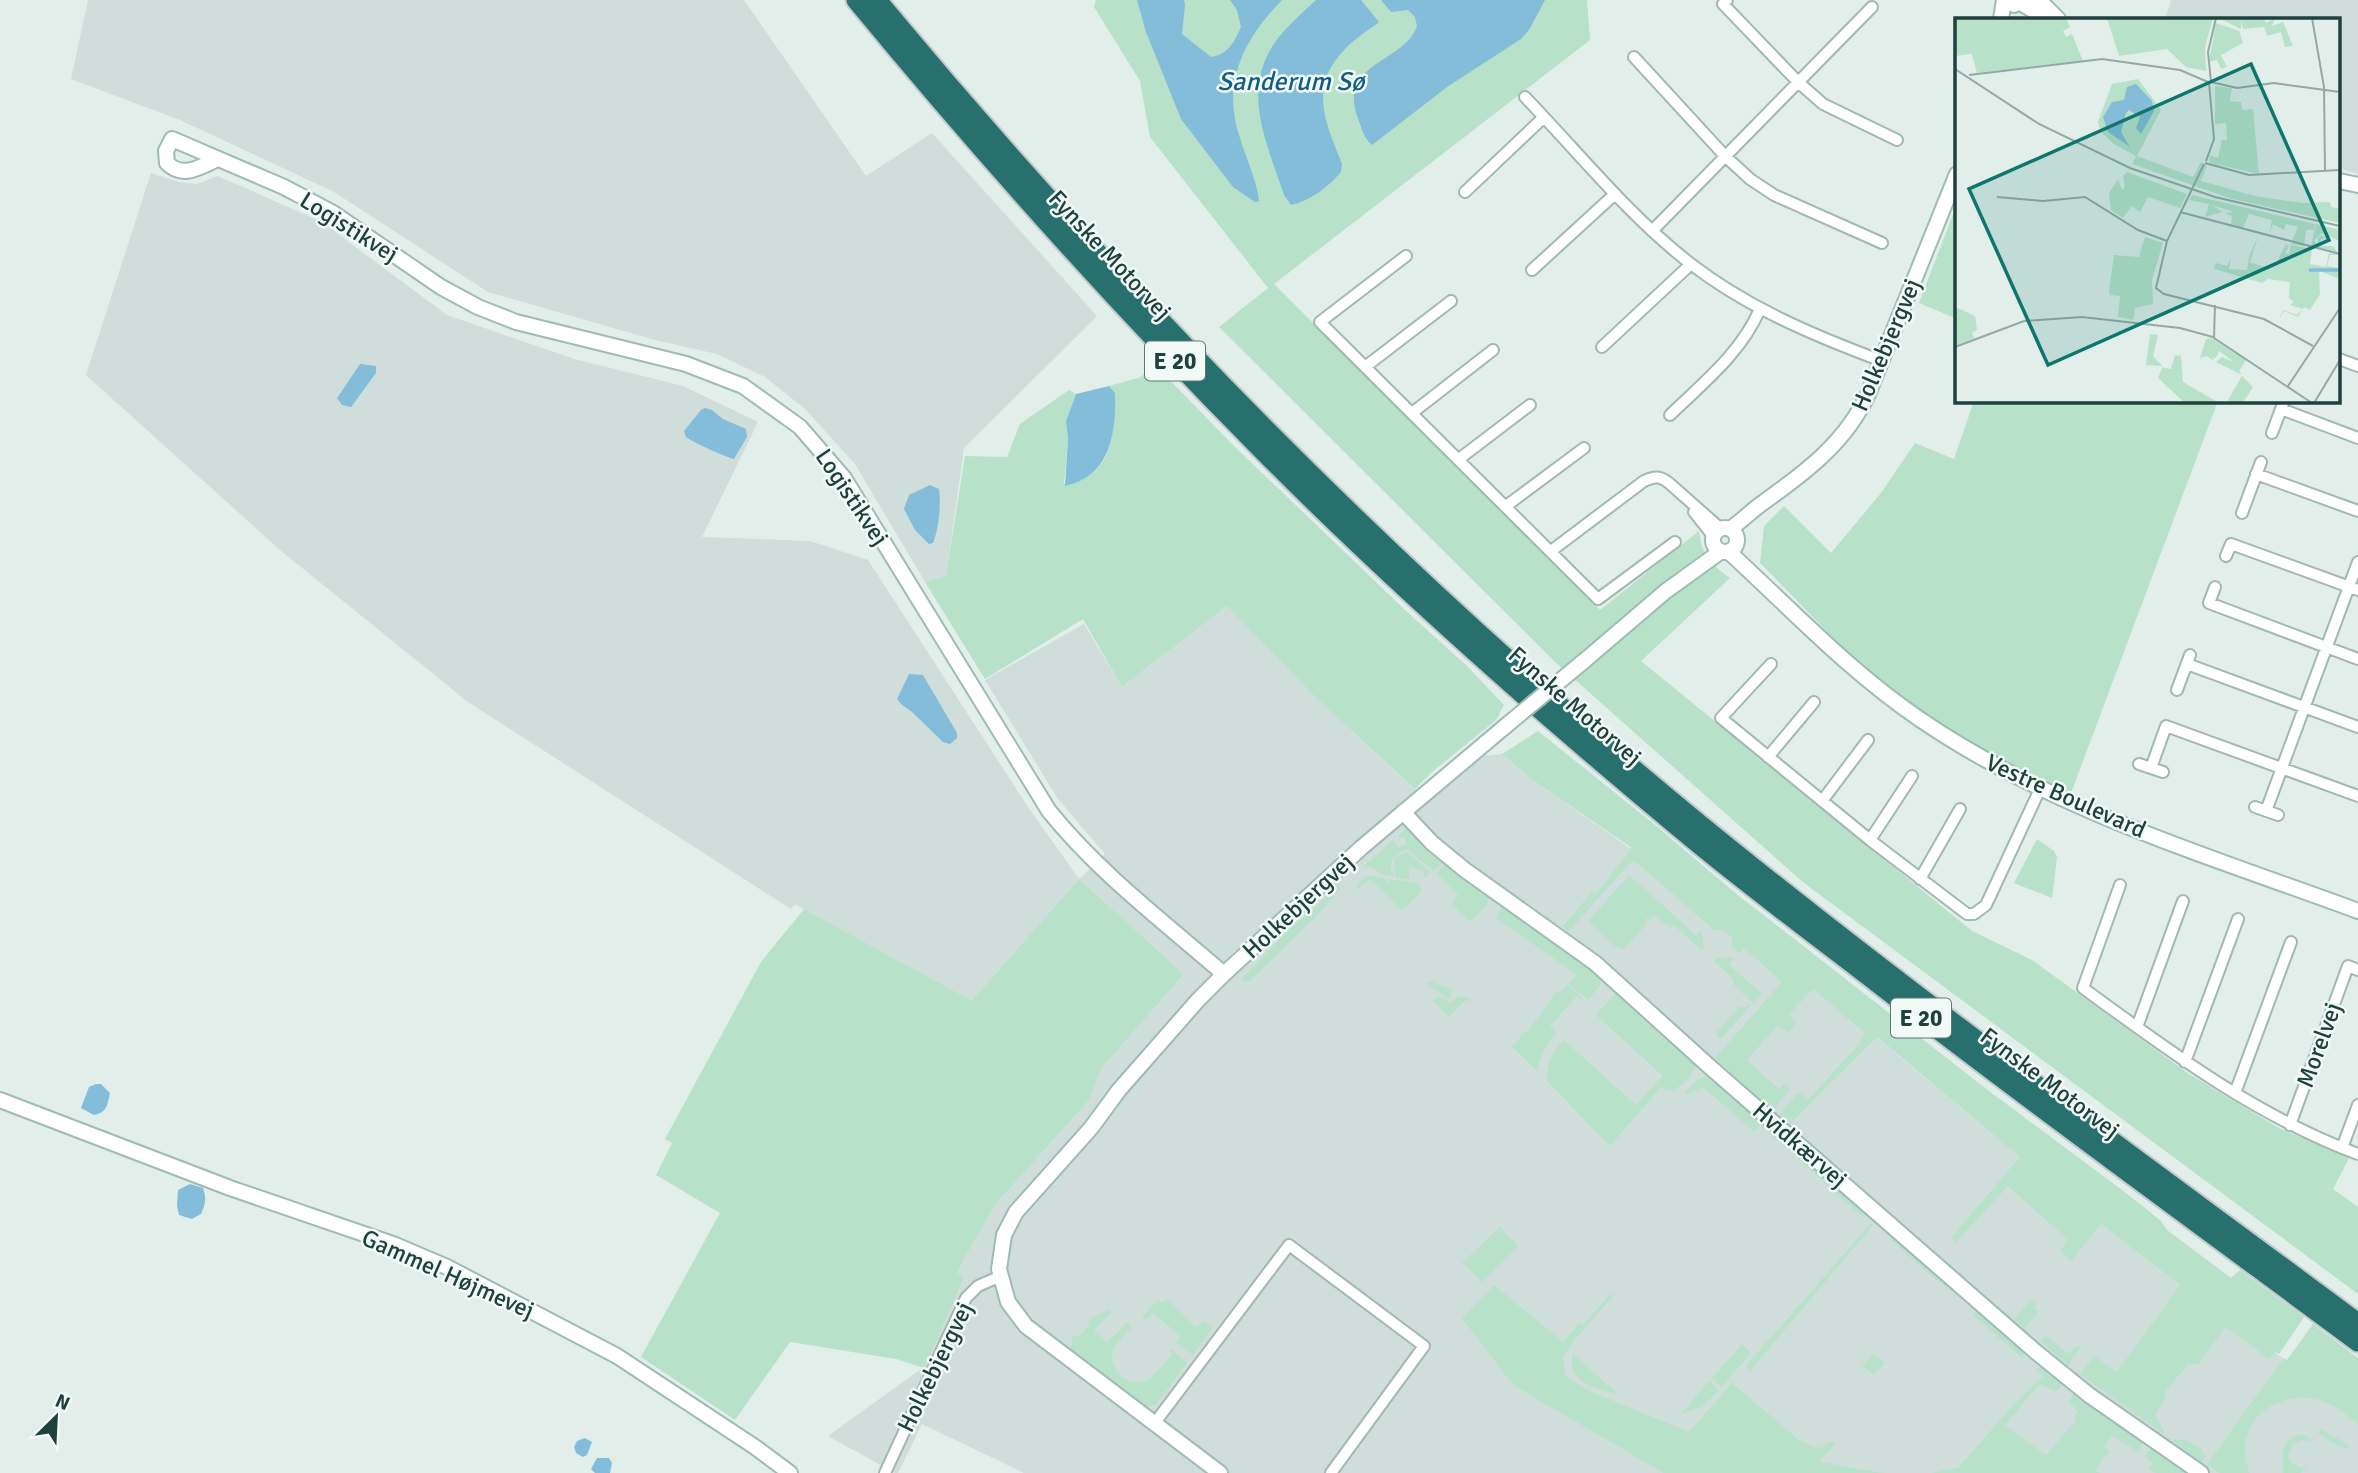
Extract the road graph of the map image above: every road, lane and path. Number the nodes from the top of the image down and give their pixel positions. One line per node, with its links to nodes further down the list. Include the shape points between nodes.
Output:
1 (856, 0): 96 (highway, Fynske Motorvej / E 20, via 1016,189 1176,362 1336,523 1473,649 1768,899)
2 (877, 0): 95 (highway, Fynske Motorvej / E 20, via 1028,178 1188,352 1484,638 1777,887)
3 (1727, 0): 11 (street, via 1723,4)
4 (2039, 0): 9 (street)
5 (2015, 1): 7 (street); 8 (street)
6 (1872, 7): 11 (street)
7 (2002, 18)
8 (2045, 18)
9 (2057, 18)
10 (1634, 57): 15 (street)
11 (1798, 82): 14 (street, via 1823,104); 15 (street)
12 (1525, 97): 13 (street)
13 (1544, 117): 20 (street); 21 (street)
14 (1897, 140)
15 (1725, 156): 22 (street); 23 (street, via 1774,195)
16 (218, 159): 85 (street, Logistikvej, via 333,213 478,307 516,322 706,370 743,386 786,415 844,478 1049,811 1074,842)
17 (1955, 179): 32 (street, Holkebjergvej)
18 (2340, 181): 19 (street)
19 (2358, 185)
20 (1465, 192)
21 (1615, 194): 22 (street); 26 (street)
22 (1652, 230): 25 (street)
23 (1882, 243)
24 (1406, 256): 34 (street, via 1320,322)
25 (1691, 264): 28 (street); 29 (street)
26 (1532, 270)
27 (1451, 300): 34 (street)
28 (1760, 309): 32 (street); 38 (street, via 1735,352)
29 (1602, 347)
30 (1493, 350): 37 (street)
31 (2340, 359): 33 (street)
32 (1882, 361): 48 (street, Holkebjergvej, via 1853,423 1826,454)
33 (2358, 366)
34 (1365, 367): 37 (street)
35 (1530, 405): 42 (street)
36 (2282, 405): 39 (street); 40 (street)
37 (1412, 413): 42 (street)
38 (1670, 415)
39 (2272, 433)
40 (2358, 438)
41 (1584, 448): 45 (street)
42 (1459, 459): 45 (street)
43 (2261, 462): 44 (street)
44 (2256, 474): 46 (street); 47 (street)
45 (1506, 506): 50 (street)
46 (2358, 511)
47 (2242, 513)
48 (1725, 540): 50 (street, via 1677,491 1654,477); 69 (street, Vestre Boulevard, via 1850,666 1960,746); 75 (street, Holkebjergvej, bridge)
49 (1675, 542): 50 (street, via 1598,599)
50 (1551, 551)
51 (2226, 556): 54 (street, via 2231,544)
52 (2358, 562): 54 (street)
53 (2215, 587): 55 (street, via 2209,603)
54 (2353, 589): 55 (street)
55 (2327, 647): 56 (street); 60 (street)
56 (2358, 659)
57 (1772, 664): 63 (street, via 1721,718)
58 (2177, 690): 60 (street, via 2188,659)
59 (1814, 702): 63 (street)
60 (2305, 707): 61 (street); 66 (street)
61 (2358, 727)
62 (1868, 740): 71 (street)
63 (1768, 757): 71 (street)
64 (2139, 764): 65 (street)
65 (2151, 768): 66 (street, via 2166,726); 67 (street)
66 (2282, 769): 70 (street); 74 (street)
67 (2163, 772)
68 (1912, 776): 77 (street)
69 (2040, 789): 78 (street, via 1980,911 1967,914); 81 (street, Vestre Boulevard)
70 (2358, 796)
71 (1822, 801): 77 (street)
72 (2255, 807): 74 (street)
73 (1960, 809): 78 (street)
74 (2266, 811): 76 (street)
75 (1403, 812): 85 (street, Holkebjergvej); 102 (street, Hvidkærvej, via 1432,844 1465,870 1595,963 2040,1355)
76 (2278, 815)
77 (1870, 840): 78 (street)
78 (1920, 879)
79 (2120, 885): 86 (street, via 2083,988)
80 (2183, 901): 86 (street)
81 (2358, 911)
82 (2238, 919): 87 (street)
83 (2291, 942): 88 (street)
84 (2353, 968): 91 (street, Morelvej)
85 (1224, 974): 94 (street, Holkebjergvej, via 1016,1212 1002,1241)
86 (2137, 1027): 87 (street)
87 (2185, 1062): 88 (street)
88 (2235, 1093): 91 (street)
89 (0, 1100): 98 (street, Gammel Højmevej, via 447,1267 617,1356)
90 (2358, 1105): 92 (street)
91 (2290, 1125): 92 (street)
92 (2342, 1148): 93 (street)
93 (2358, 1153)
94 (1001, 1276): 97 (street, Holkebjergvej, via 1008,1302 1026,1326); 99 (street, Holkebjergvej, via 978,1286 966,1298)
95 (2358, 1323)
96 (2358, 1342)
97 (1154, 1424): 100 (street, Holkebjergvej); 101 (street, via 1289,1245 1424,1346)
98 (790, 1473)
99 (885, 1473)
100 (1220, 1473)
101 (1331, 1473)
102 (2201, 1473)

